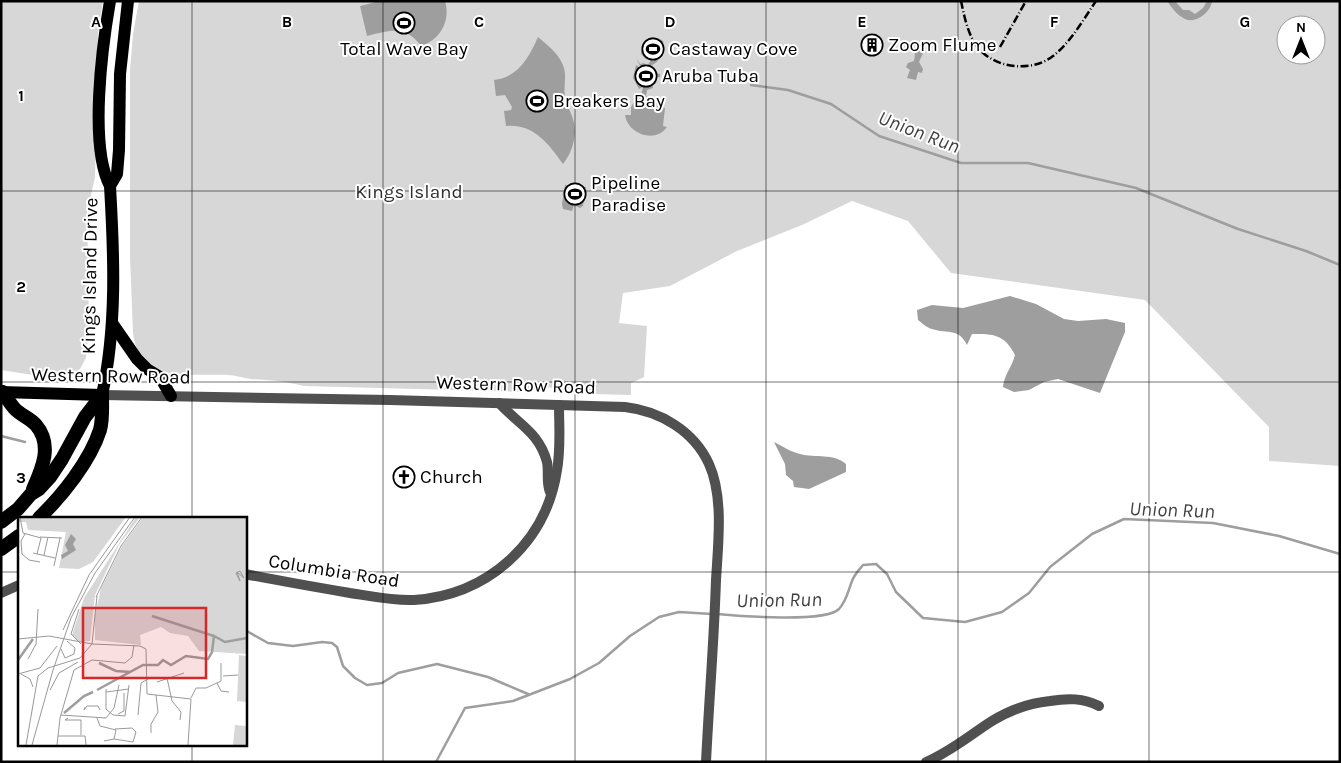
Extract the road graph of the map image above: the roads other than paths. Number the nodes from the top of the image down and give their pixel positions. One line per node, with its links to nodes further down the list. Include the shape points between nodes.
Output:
1 (110, 1): 3 (main road, Kings Island Drive, via 99,134 105,176)
2 (128, 1): 3 (main road, Kings Island Drive, via 120,74 117,174)
3 (110, 186): 4 (main road, Kings Island Drive)
4 (112, 323): 6 (main road, Kings Island Drive); 7 (main road, via 137,359 160,377)
5 (2, 392): 6 (main road, Western Row Road); 10 (highway, via 42,434 45,446 43,469)
6 (102, 395): 7 (street, Western Row Road); 10 (highway, via 85,416 50,477); 12 (highway, via 100,430 92,447 75,476)
7 (172, 396): 8 (street, Western Row Road)
8 (498, 403): 9 (street, Western Row Road); 11 (street, via 532,432 546,459 547,485)
9 (559, 405): 11 (street, Columbia Road, via 558,468); 20 (street, Western Row Road, via 642,409 681,429 693,439 709,464 716,488 718,518)
10 (31, 494): 13 (highway)
11 (551, 495): 16 (street, Columbia Road, via 531,536 511,559 482,581 457,592 414,600 386,599)
12 (40, 517)
13 (1, 522)
14 (18, 537): 15 (highway)
15 (1, 549)
16 (246, 574)
17 (18, 585): 18 (street)
18 (1, 593)
19 (1099, 706): 21 (street, via 1076,699 1021,707)
20 (706, 762)
21 (926, 762)

